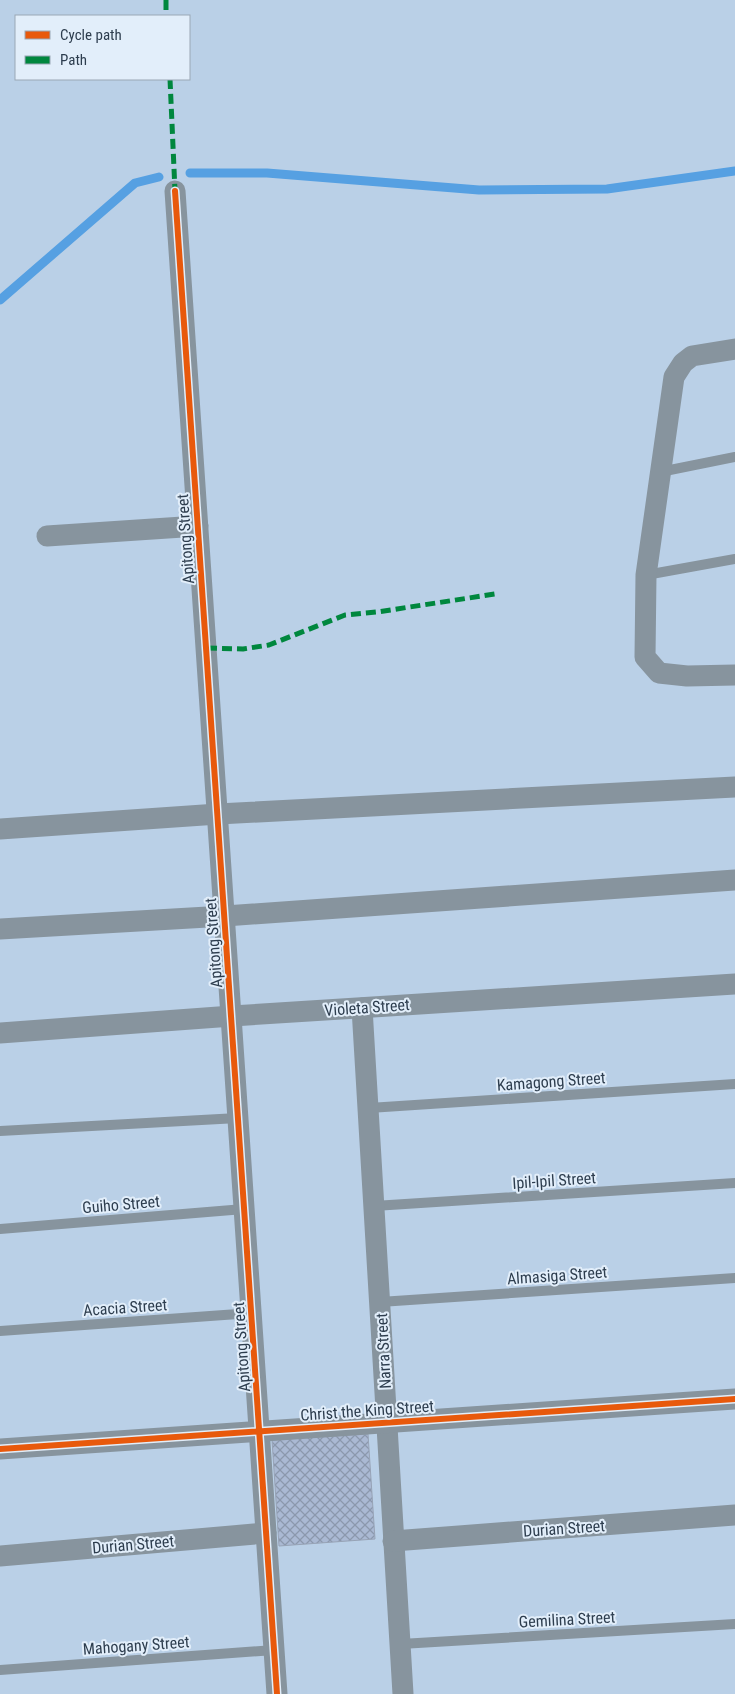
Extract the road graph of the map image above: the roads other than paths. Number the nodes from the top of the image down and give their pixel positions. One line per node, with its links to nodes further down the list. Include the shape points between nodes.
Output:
1 (175, 191): 5 (street, Apitong Street)
2 (735, 349): 4 (street, via 692,356 674,377)
3 (735, 457): 4 (lane)
4 (660, 472): 8 (street)
5 (198, 526): 6 (street); 11 (street, Apitong Street)
6 (47, 536)
7 (735, 559): 8 (lane)
8 (646, 575): 9 (street, via 645,658 660,673 687,676)
9 (735, 674)
10 (735, 787): 11 (street)
11 (218, 814): 12 (street); 14 (street, Apitong Street)
12 (0, 829)
13 (735, 880): 14 (street)
14 (225, 916): 15 (street); 18 (street, Apitong Street)
15 (0, 929)
16 (735, 984): 17 (street, Violeta Street)
17 (362, 1008): 18 (street, Violeta Street); 21 (street, Narra Street)
18 (232, 1016): 19 (street, Violeta Street); 22 (street, Apitong Street)
19 (0, 1033)
20 (735, 1084): 21 (lane, Kamagong Street)
21 (368, 1108): 25 (street, Narra Street)
22 (238, 1118): 23 (lane); 26 (street, Apitong Street)
23 (0, 1131)
24 (735, 1183): 25 (lane, Ipil-Ipil Street)
25 (374, 1206): 29 (street, Narra Street)
26 (244, 1210): 27 (lane, Guiho Street); 30 (street, Apitong Street)
27 (0, 1229)
28 (735, 1278): 29 (lane, Almasiga Street)
29 (380, 1302): 33 (street, Narra Street)
30 (252, 1313): 31 (lane, Acacia Street); 34 (street, Apitong Street)
31 (0, 1330)
32 (735, 1399): 33 (street, Christ the King Street)
33 (386, 1423): 34 (street, Christ the King Street); 38 (street, Narra Street)
34 (261, 1432): 35 (street, Christ the King Street); 37 (street, Apitong Street)
35 (0, 1449)
36 (735, 1515): 38 (street, Durian Street)
37 (266, 1533): 39 (street, Durian Street); 42 (street, Apitong Street)
38 (393, 1541): 41 (street, Narra Street)
39 (0, 1556)
40 (735, 1624): 41 (lane, Gemilina Street)
41 (401, 1644): 45 (street, Narra Street)
42 (274, 1650): 43 (lane, Mahogany Street); 44 (street, Apitong Street)
43 (0, 1670)
44 (277, 1694)
45 (403, 1694)

